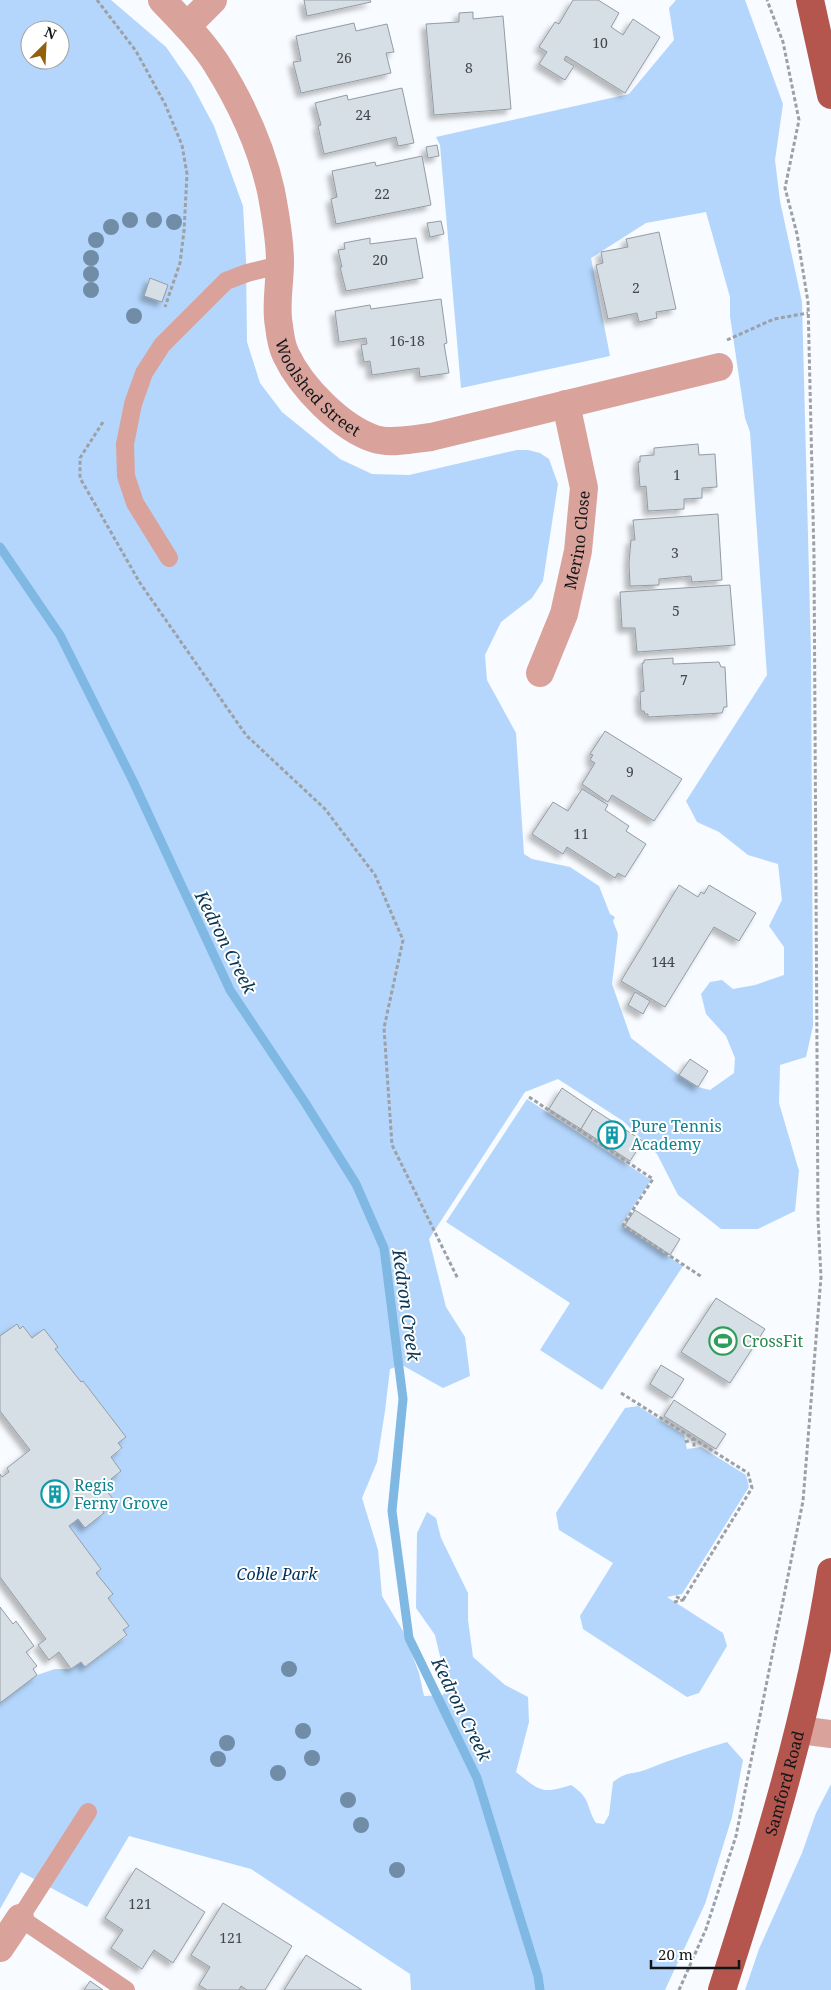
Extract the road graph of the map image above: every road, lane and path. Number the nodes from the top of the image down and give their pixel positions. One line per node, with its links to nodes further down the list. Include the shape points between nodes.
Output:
1 (97, 0): 10 (path, via 136,51 165,104 182,145 187,174 184,231 180,263)
2 (162, 0): 6 (street, Woolshed Street)
3 (213, 0): 6 (street)
4 (767, 0): 9 (path, via 783,42 799,120 785,188 799,245)
5 (810, 0): 7 (main road)
6 (187, 26): 8 (street, Woolshed Street, via 215,62 258,146 270,190)
7 (831, 95)
8 (280, 265): 12 (street, Woolshed Street, via 278,324 285,354 304,385 355,430 376,440 431,437); 14 (lane, via 247,272 226,281 162,345 144,373 133,404 125,444 126,476 135,503)
9 (808, 312): 11 (path, via 774,318); 33 (path, via 814,556 821,1277 803,1501 736,1836 706,1929)
10 (162, 314)
11 (721, 354): 12 (street, Woolshed Street)
12 (566, 404): 15 (street, Merino Close, via 584,488 578,551 564,614)
13 (104, 421): 18 (path, via 80,458 80,478 140,583 246,735 326,809 375,875 403,940 384,1028 392,1145)
14 (170, 558)
15 (540, 673)
16 (529, 1097): 17 (path, via 653,1179 623,1225)
17 (702, 1278)
18 (458, 1279)
19 (621, 1393): 20 (path)
20 (694, 1438): 21 (path); 22 (path); 25 (path, via 748,1473 752,1488)
21 (685, 1442)
22 (694, 1448)
23 (831, 1572): 27 (main road, Samford Road)
24 (675, 1596): 25 (path)
25 (683, 1600): 26 (path)
26 (674, 1602)
27 (800, 1730): 28 (street); 34 (main road, Samford Road)
28 (831, 1734)
29 (88, 1812): 30 (lane)
30 (20, 1918): 31 (street); 32 (lane)
31 (0, 1948)
32 (126, 1990)
33 (679, 1990)
34 (722, 1990)

